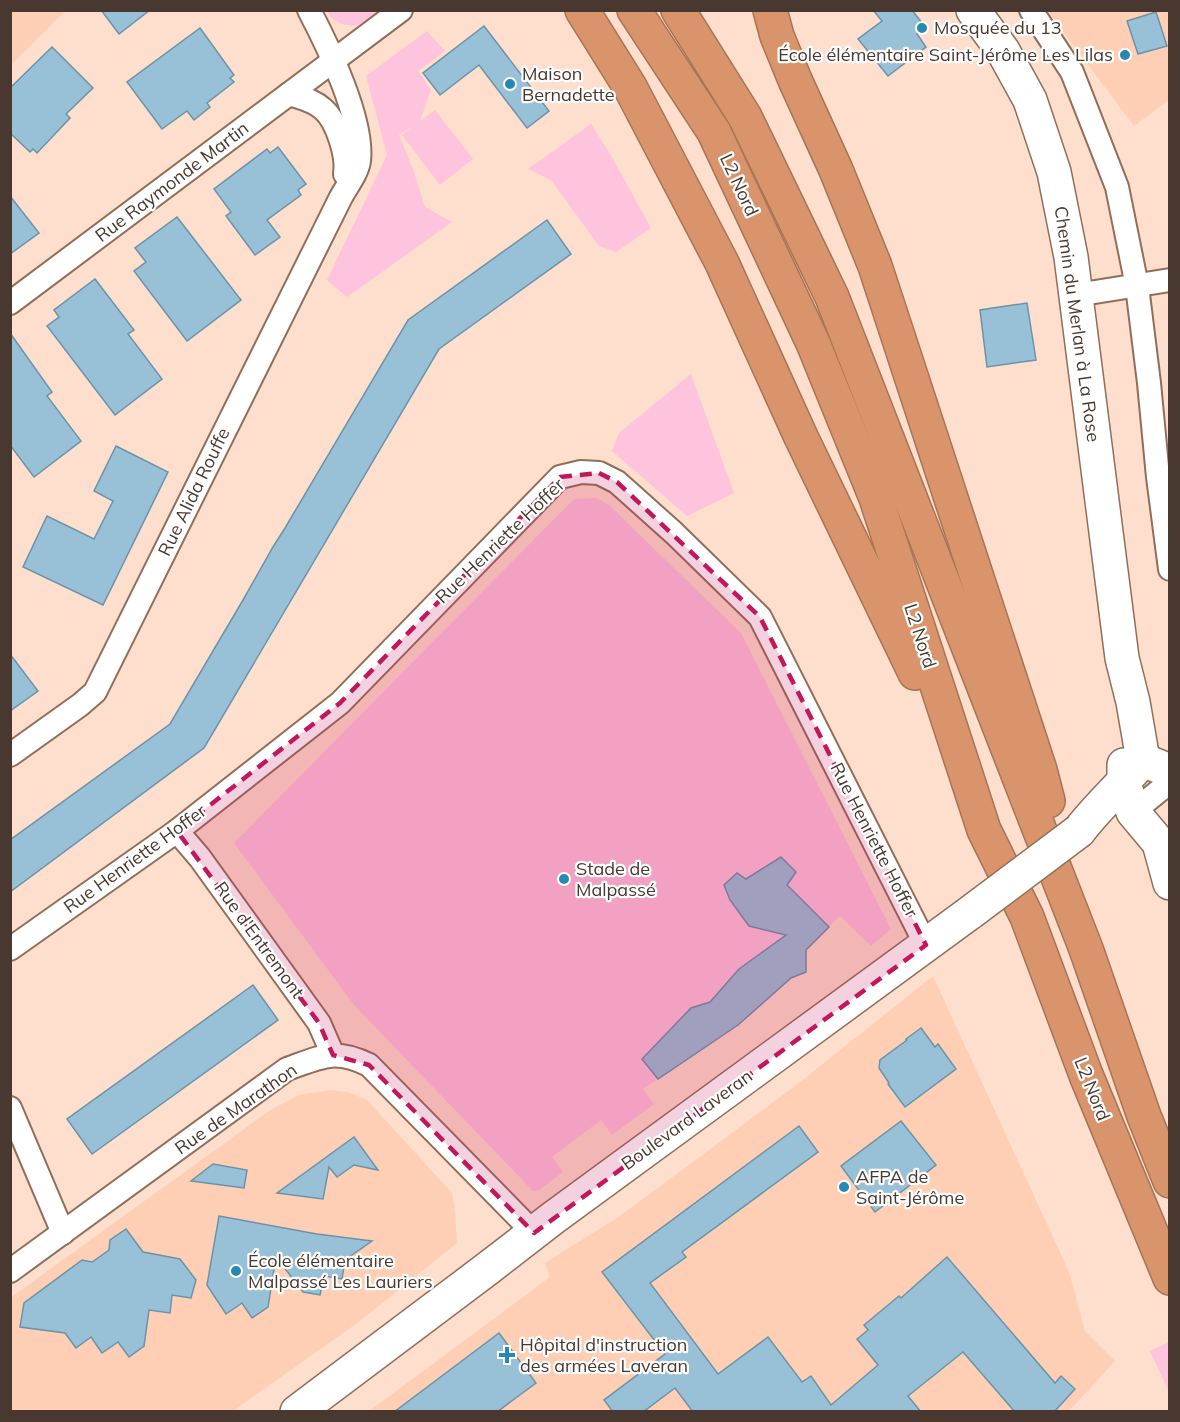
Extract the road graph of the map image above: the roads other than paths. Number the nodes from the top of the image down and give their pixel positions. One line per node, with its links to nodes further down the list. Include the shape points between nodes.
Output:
1 (309, 10): 9 (street)
2 (402, 10): 9 (street, Rue Raymonde Martin)
3 (582, 10): 20 (highway, via 630,87 722,263 946,738)
4 (634, 10): 20 (highway, L2 Nord, via 714,132 813,343 876,498)
5 (678, 10): 25 (highway, L2 Nord, via 746,117 832,297)
6 (770, 10): 25 (highway, via 777,36 836,170 897,331 1040,770)
7 (973, 10): 14 (street, Chemin du Merlan à La Rose, via 1003,51 1030,100 1054,172)
8 (1031, 10): 13 (street, via 1072,72 1092,121 1117,187)
9 (333, 61): 10 (street, Rue Raymonde Martin); 11 (street, Rue Alida Rouffe, via 350,104 359,149 356,170)
10 (289, 94): 11 (street, Rue Alida Rouffe, via 310,100 325,110 336,128 346,168); 15 (street, Rue Raymonde Martin)
11 (340, 199): 17 (street, Rue Alida Rouffe, via 95,692)
12 (1170, 280): 13 (street)
13 (1137, 286): 14 (street); 16 (street)
14 (1076, 295): 18 (street, Chemin du Merlan à La Rose, via 1122,658 1133,702)
15 (10, 303)
16 (1170, 568)
17 (10, 755)
18 (1142, 782): 19 (street); 22 (street); 23 (street, Boulevard Laveran, bridge, via 1101,826 1079,831)
19 (1170, 782)
20 (984, 830): 32 (highway, L2 Nord, via 1027,917 1086,1075)
21 (177, 831): 23 (street, Rue Henriette Hoffer, via 340,703 560,477 599,473 617,482 760,617); 24 (street, Rue Henriette Hoffer); 26 (street, Rue d'Entremont, via 319,1023)
22 (1170, 883)
23 (926, 945): 30 (street, Boulevard Laveran)
24 (10, 949)
25 (1086, 949): 28 (highway, L2 Nord)
26 (333, 1055): 29 (street, Rue de Marathon, via 287,1069); 30 (street, Rue de Marathon, via 352,1057 369,1065)
27 (10, 1108): 29 (street)
28 (1170, 1181)
29 (63, 1233): 31 (street, Rue de Marathon)
30 (534, 1233): 33 (street, Boulevard Laveran)
31 (10, 1272)
32 (1170, 1278)
33 (297, 1412)

